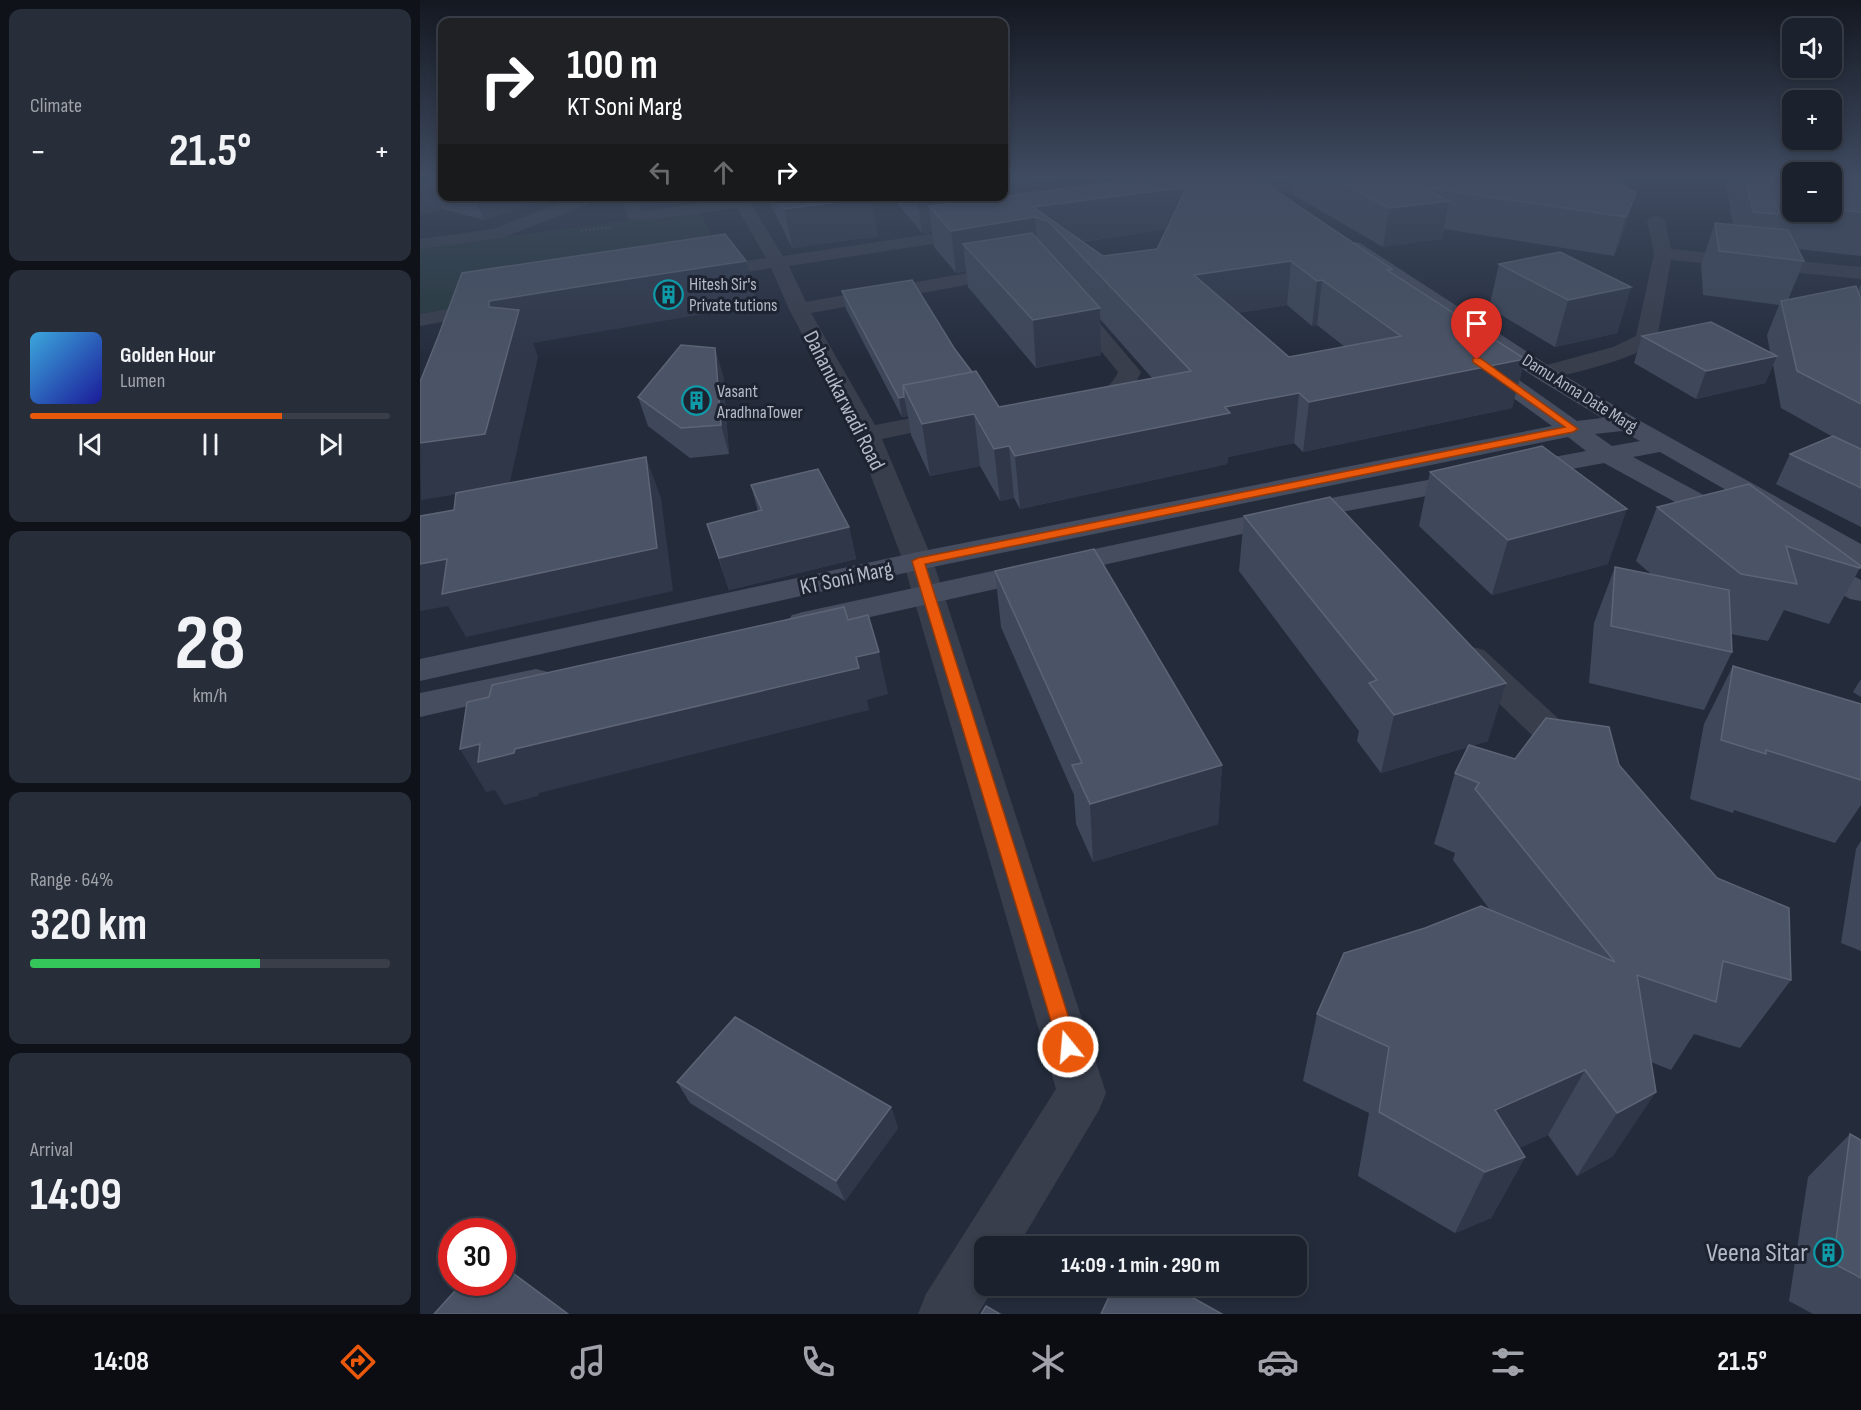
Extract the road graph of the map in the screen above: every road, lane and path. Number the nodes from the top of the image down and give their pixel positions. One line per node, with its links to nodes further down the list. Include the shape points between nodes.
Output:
1 (471, 237): 6 (street)
2 (763, 237): 8 (street, Dahanukarwadi Road)
3 (942, 237): 8 (street)
4 (1340, 237): 17 (street, Damu Anna Date Marg)
5 (1659, 237): 7 (street)
6 (420, 244)
7 (1663, 254): 10 (street); 17 (street, via 1646,339 1621,352)
8 (777, 261): 11 (street); 14 (street, Dahanukarwadi Road)
9 (1027, 268): 14 (street)
10 (1861, 273)
11 (685, 276)
12 (1057, 285): 18 (street, via 1130,372 1120,391 1099,401)
13 (501, 307): 15 (street)
14 (799, 309): 22 (street, Dahanukarwadi Road)
15 (420, 320)
16 (1467, 353): 21 (street, Damu Anna Date Marg)
17 (1544, 373): 20 (street, Damu Anna Date Marg)
18 (1067, 406)
19 (979, 412): 22 (street)
20 (1626, 423): 21 (street, KT Soni Marg); 23 (street, Damu Anna Date Marg)
21 (1573, 429): 24 (street, Damu Anna Date Marg); 28 (street, KT Soni Marg)
22 (868, 434): 28 (street, Dahanukarwadi Road)
23 (1664, 444): 24 (street, KT Soni Marg); 27 (street, Damu Anna Date Marg)
24 (1607, 454): 25 (street, Damu Anna Date Marg); 30 (street, KT Soni Marg, via 1333,521)
25 (1749, 531)
26 (1790, 553): 29 (street)
27 (1861, 556)
28 (918, 561): 30 (street, Dahanukarwadi Road); 33 (street, KT Soni Marg)
29 (1861, 592)
30 (928, 595): 31 (street, KT Soni Marg); 37 (street, Dahanukarwadi Road, via 1082,1093)
31 (778, 627)
32 (1449, 636): 36 (street)
33 (420, 670)
34 (559, 675): 35 (street)
35 (420, 705)
36 (1594, 773)
37 (994, 1236)
38 (974, 1269): 39 (street)
39 (946, 1314)

